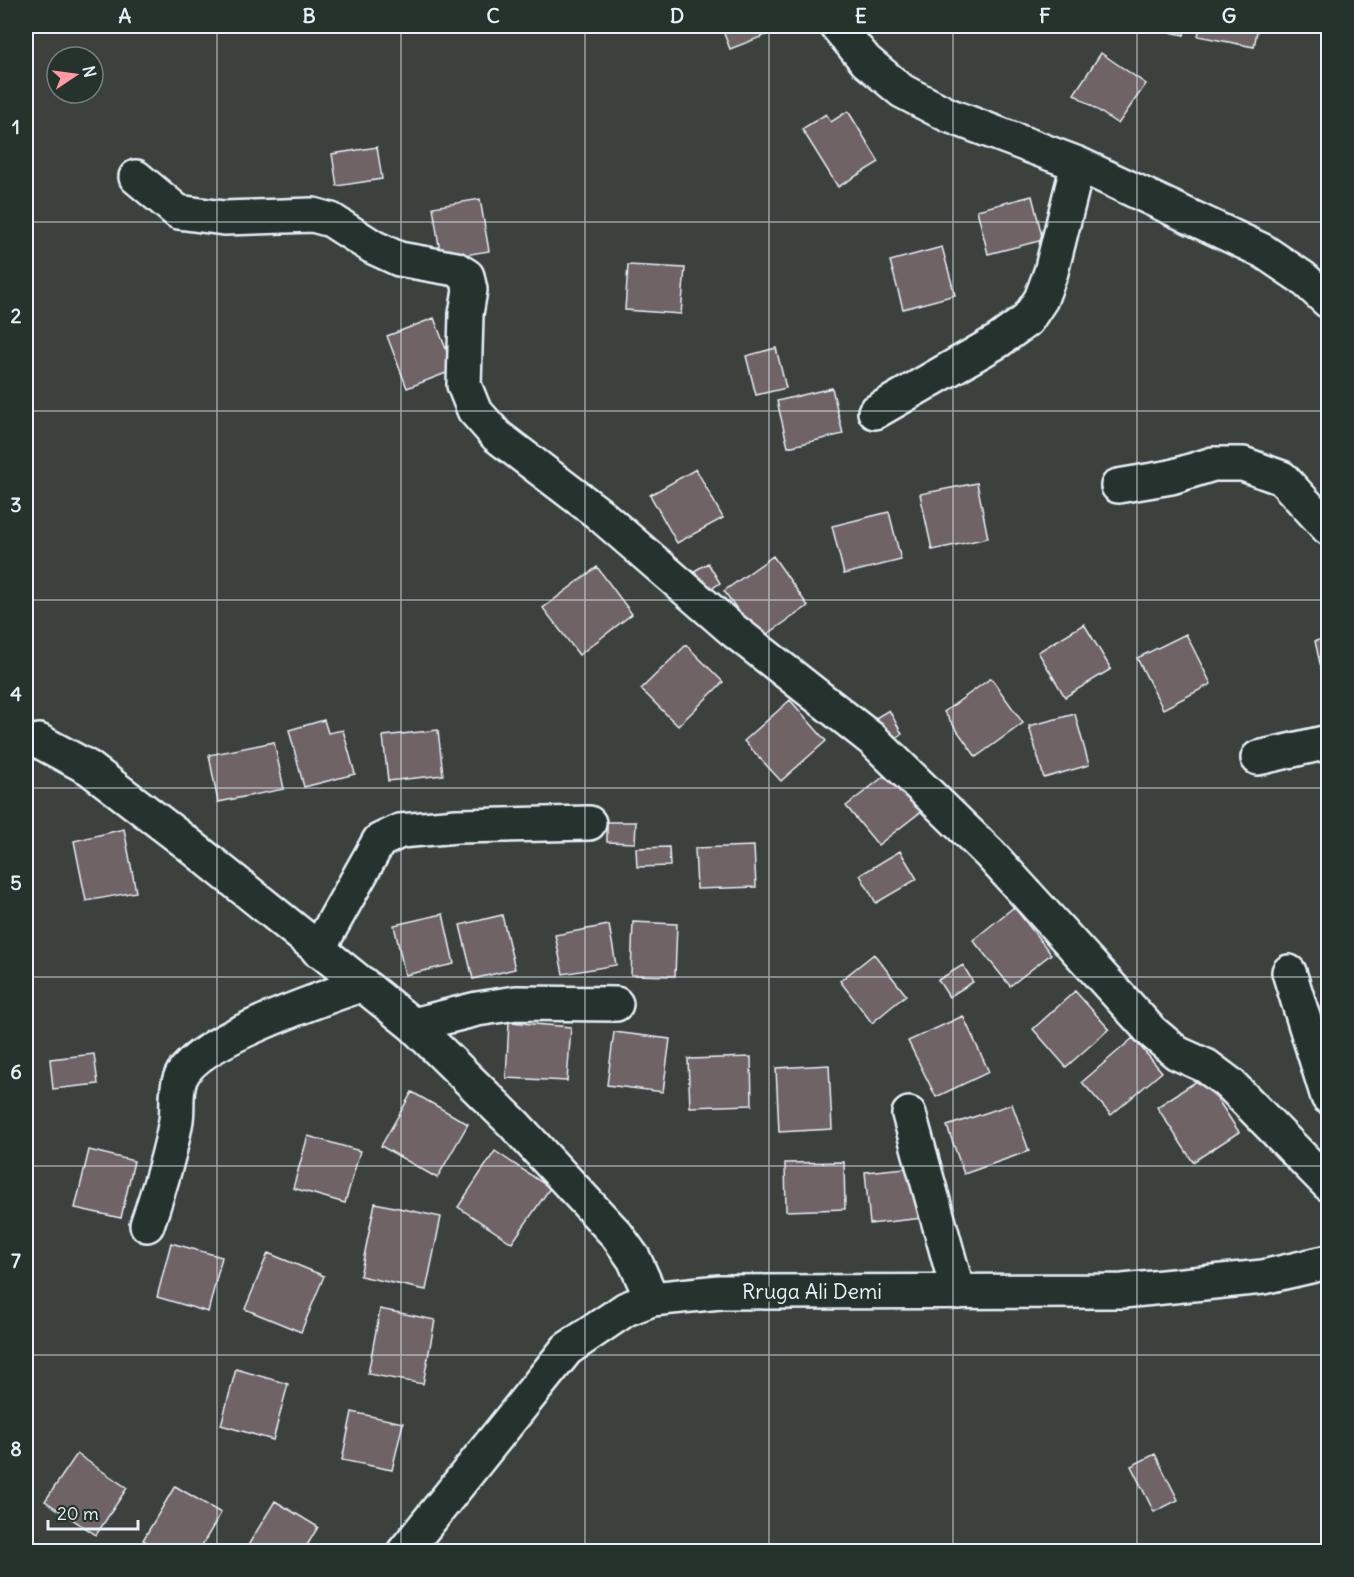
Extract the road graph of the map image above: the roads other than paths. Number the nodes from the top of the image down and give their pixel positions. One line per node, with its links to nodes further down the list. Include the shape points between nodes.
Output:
1 (837, 26): 2 (street, via 866,61 902,91 948,115)
2 (1078, 164): 4 (street, via 1263,251); 5 (street, via 1051,272 1041,299 1027,320)
3 (135, 177): 19 (street, via 178,212 224,218 313,216 331,220 399,259 456,269 467,276 470,290 464,386 474,410 497,436 598,513 733,630 873,740 990,854 1151,1031 1177,1053 1206,1066 1230,1084)
4 (1329, 301)
5 (875, 412)
6 (1118, 486): 7 (street, via 1171,477 1213,464 1243,464 1282,478)
7 (1329, 528)
8 (39, 741): 12 (street, via 89,768)
9 (1329, 742): 10 (street)
10 (1258, 758)
11 (589, 823): 12 (street, via 400,831 379,841)
12 (318, 950): 14 (street)
13 (1289, 972): 17 (street)
14 (363, 984): 16 (street); 20 (street, via 255,1027 189,1064 180,1078 177,1117 164,1176)
15 (616, 1004): 16 (street, via 516,1003)
16 (412, 1025): 23 (street, via 514,1124 617,1235 634,1259)
17 (1329, 1096)
18 (909, 1114): 22 (street)
19 (1329, 1184)
20 (147, 1225)
21 (1329, 1262): 22 (street, Rruga Ali Demi, via 1263,1277 1193,1286 1123,1291)
22 (958, 1292): 23 (street, Rruga Ali Demi, via 720,1292)
23 (652, 1299): 24 (street, Rruga Ali Demi, via 626,1309 567,1349)
24 (404, 1551)

